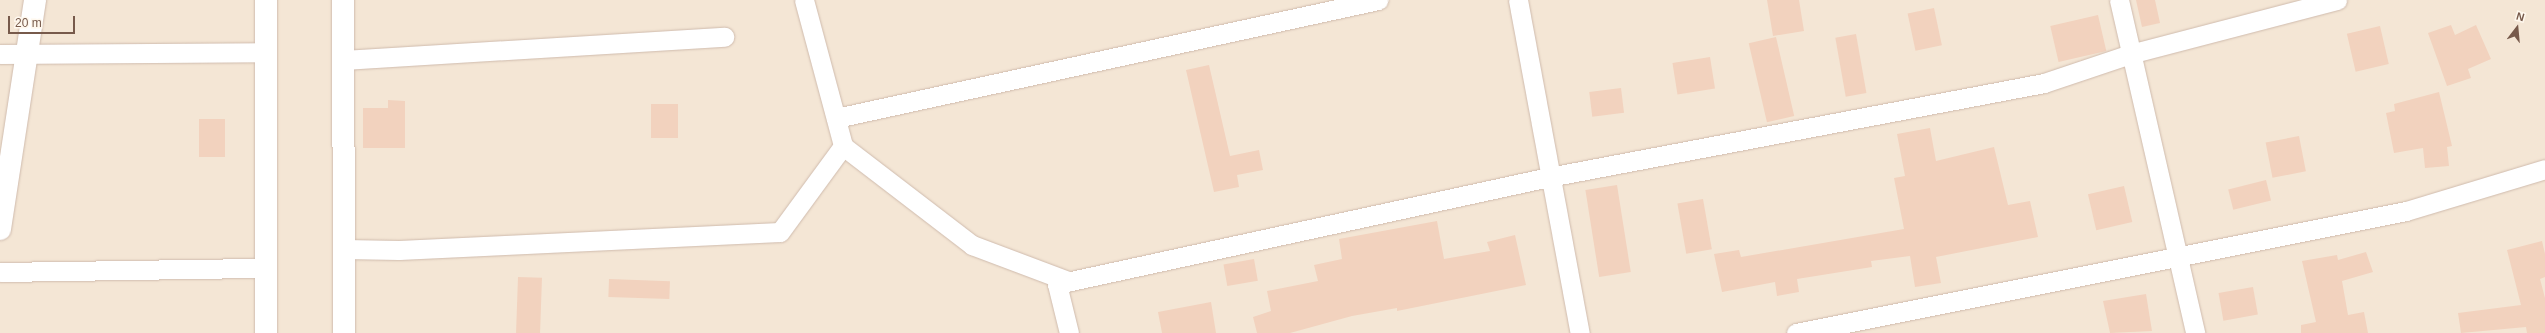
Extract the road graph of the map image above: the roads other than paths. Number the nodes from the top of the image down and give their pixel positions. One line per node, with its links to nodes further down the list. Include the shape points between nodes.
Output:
1 (35, 0): 12 (main road)
2 (266, 0): 10 (main road)
3 (343, 0): 14 (main road)
4 (804, 0): 15 (street)
5 (1378, 0): 15 (street)
6 (1518, 0): 18 (street)
7 (2119, 0): 13 (street)
8 (2337, 0): 13 (street)
9 (724, 37): 14 (street)
10 (266, 52): 12 (street); 22 (main road)
11 (0, 54): 12 (street)
12 (27, 54): 19 (main road)
13 (2130, 54): 18 (street, via 2044,83); 21 (street)
14 (343, 60): 20 (main road)
15 (836, 118): 16 (street)
16 (842, 146): 20 (street, via 780,232 399,250); 24 (street, via 972,244)
17 (2545, 169): 21 (street, via 2406,211)
18 (1549, 177): 24 (street); 28 (street)
19 (0, 229)
20 (344, 249): 26 (main road)
21 (2177, 258): 29 (street); 30 (street)
22 (266, 268): 23 (street); 25 (main road)
23 (0, 272)
24 (1068, 282): 27 (street, via 1057,284)
25 (266, 333)
26 (344, 333)
27 (1069, 333)
28 (1580, 333)
29 (1796, 333)
30 (2195, 333)

